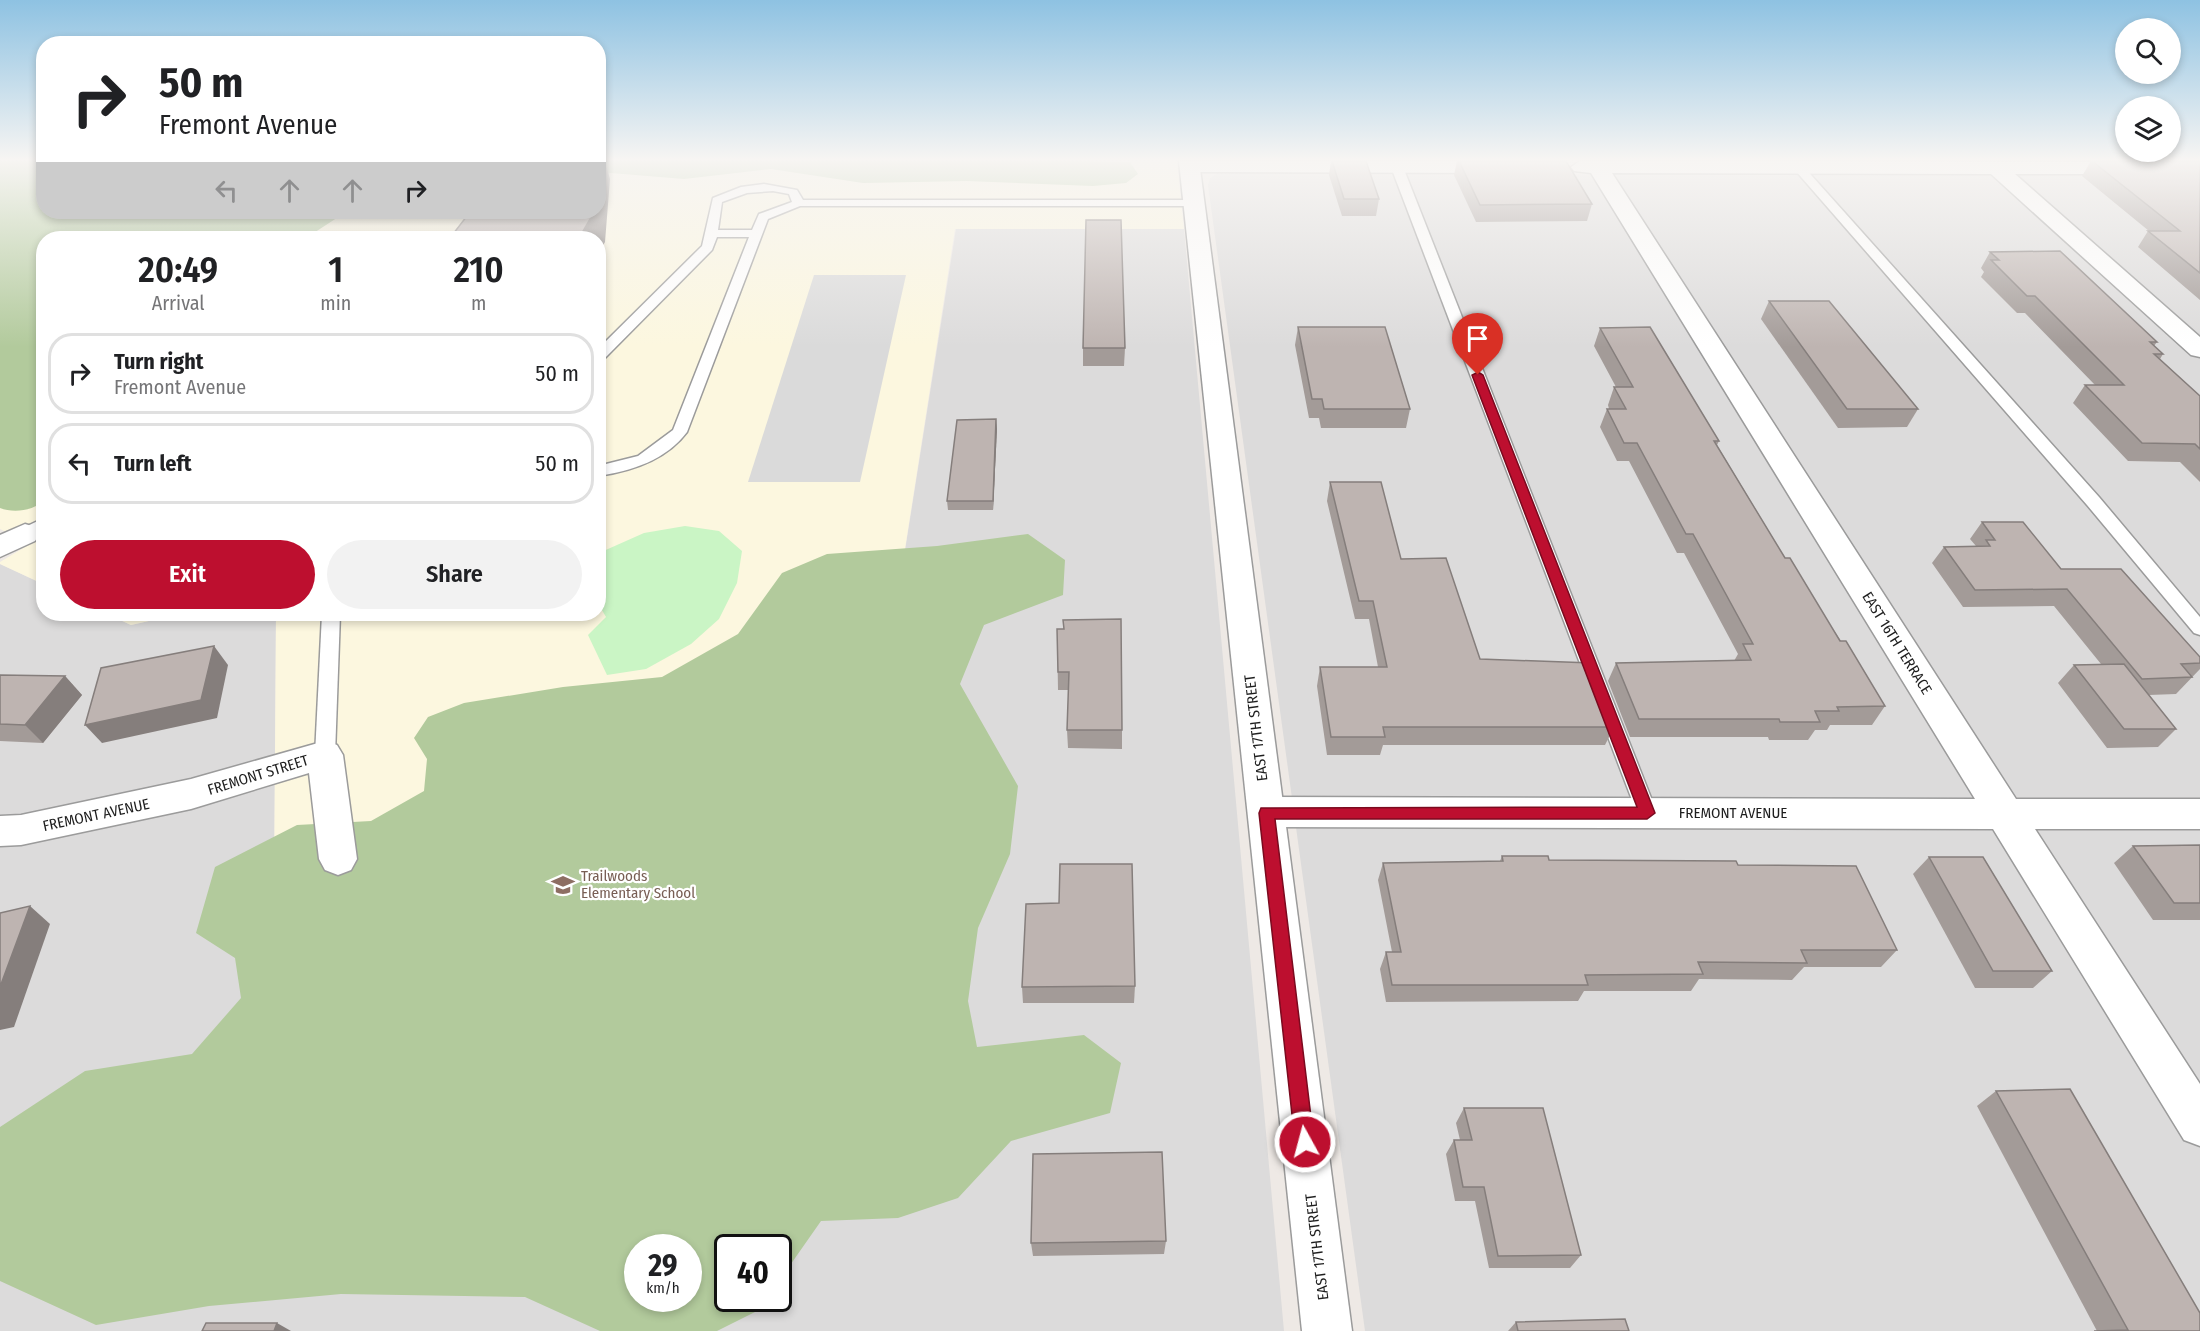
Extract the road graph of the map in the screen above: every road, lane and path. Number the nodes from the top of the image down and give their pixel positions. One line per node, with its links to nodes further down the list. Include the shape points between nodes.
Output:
1 (712, 223): 8 (lane)
2 (760, 223): 9 (lane)
3 (1196, 223): 17 (street, EAST 17TH STREET)
4 (1419, 223): 18 (lane)
5 (1633, 223): 19 (street, EAST 16TH TERRACE)
6 (1848, 223): 14 (lane, via 2093,501)
7 (2058, 223): 11 (street)
8 (713, 233): 9 (lane); 10 (lane, via 708,247)
9 (756, 234): 12 (lane, via 680,432 657,454 622,469)
10 (606, 349)
11 (2200, 350)
12 (606, 470)
13 (331, 621): 15 (lane)
14 (2200, 629)
15 (325, 755): 16 (street, FREMONT STREET); 22 (street)
16 (191, 794): 21 (street, FREMONT AVENUE, via 21,830)
17 (1266, 813): 18 (street, FREMONT AVENUE); 24 (street, EAST 17TH STREET)
18 (1647, 813): 19 (street, FREMONT AVENUE)
19 (2005, 814): 20 (street, FREMONT AVENUE); 23 (street, EAST 16TH TERRACE)
20 (2200, 814)
21 (0, 831)
22 (338, 860)
23 (2200, 1124)
24 (1327, 1331)

